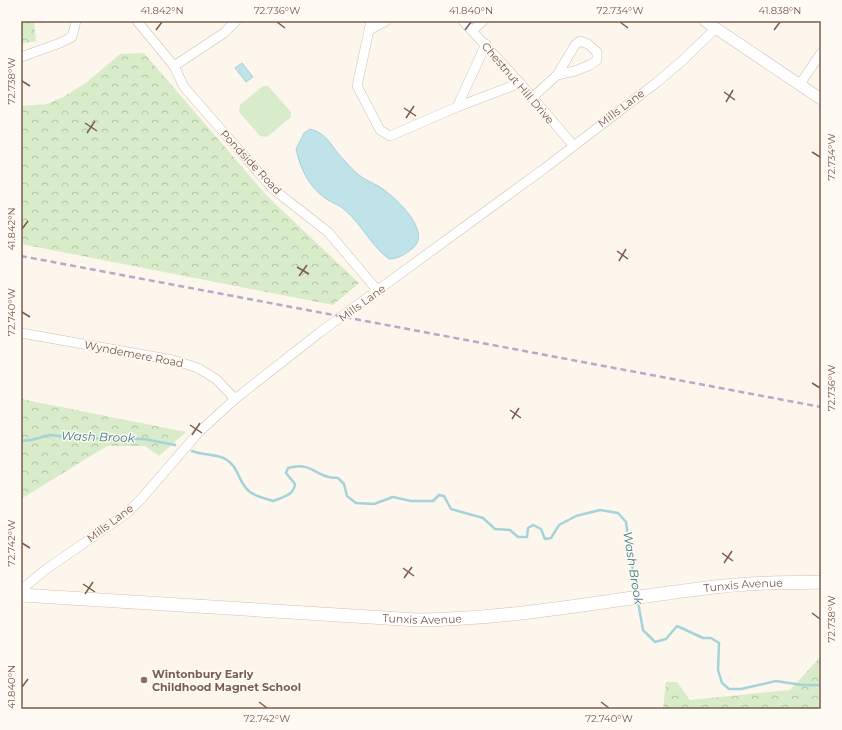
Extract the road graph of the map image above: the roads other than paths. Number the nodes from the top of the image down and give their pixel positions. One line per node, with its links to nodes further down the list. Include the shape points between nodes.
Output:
1 (76, 21): 13 (street, via 72,36 60,44)
2 (137, 21): 14 (street, Pondside Road)
3 (236, 21): 14 (street, via 224,33)
4 (386, 21): 8 (street)
5 (463, 21): 10 (street, Chestnut Hill Drive)
6 (483, 21): 10 (street)
7 (705, 21): 9 (street)
8 (370, 25): 20 (street, via 357,86 380,130 390,136)
9 (715, 28): 17 (street); 21 (street, Mills Lane, via 671,70)
10 (473, 30): 11 (street, Chestnut Hill Drive)
11 (486, 44): 16 (street, Chestnut Hill Drive); 20 (street)
12 (821, 53): 17 (street)
13 (21, 57)
14 (174, 66): 22 (street, Pondside Road, via 184,87 274,189 328,232)
15 (557, 75): 18 (street)
16 (520, 83): 18 (street, Chestnut Hill Drive); 20 (street)
17 (800, 84): 19 (street)
18 (532, 98): 21 (street, Chestnut Hill Drive)
19 (821, 99)
20 (457, 107)
21 (573, 146): 22 (street, Mills Lane)
22 (378, 291): 24 (street, Mills Lane, via 319,333)
23 (21, 333): 24 (street, Wyndemere Road, via 172,360 198,368 216,379)
24 (235, 399): 26 (street, Mills Lane, via 199,432 126,514 45,570)
25 (821, 582): 27 (main road, Tunxis Avenue, via 725,585 468,619 418,620)
26 (21, 590)
27 (21, 595)

